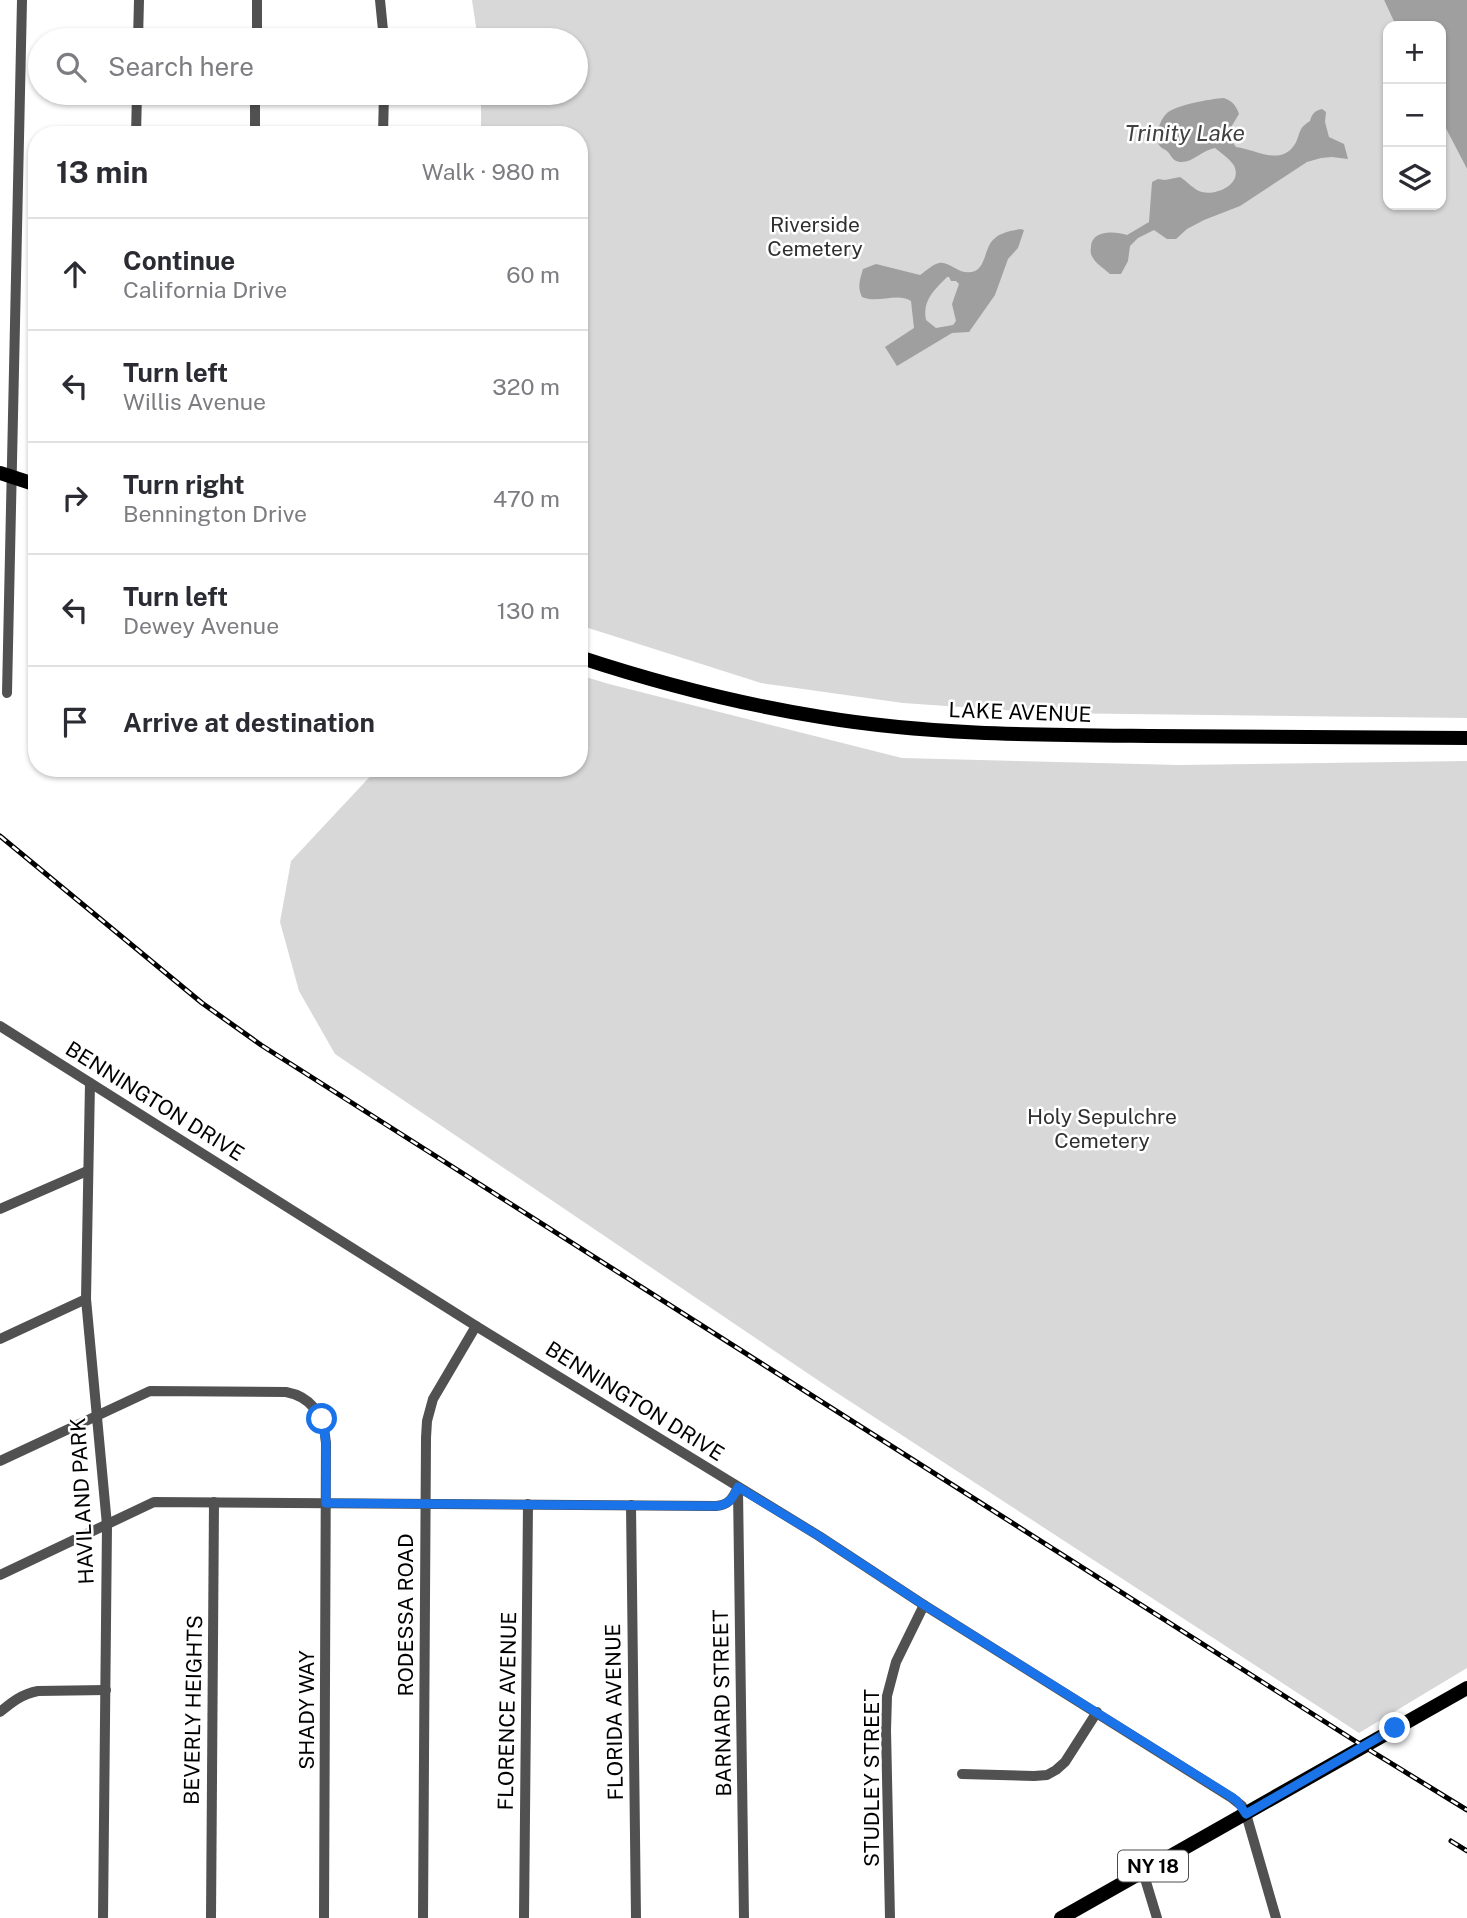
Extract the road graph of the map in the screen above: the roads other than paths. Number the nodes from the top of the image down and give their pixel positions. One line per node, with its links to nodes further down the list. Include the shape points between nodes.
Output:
1 (22, 0): 14 (street)
2 (139, 0): 5 (street)
3 (257, 0): 6 (street)
4 (380, 0): 7 (street)
5 (138, 28)
6 (257, 28)
7 (383, 28)
8 (137, 105): 11 (street)
9 (255, 105): 12 (street)
10 (384, 105): 13 (street)
11 (136, 126)
12 (254, 126)
13 (383, 126)
14 (6, 475): 15 (main road); 17 (street)
15 (28, 482)
16 (588, 660): 18 (main road, LAKE AVENUE, via 725,698 821,717 915,728 1036,735)
17 (7, 693)
18 (1467, 738)
19 (0, 1026): 20 (street, BENNINGTON DRIVE)
20 (90, 1083): 21 (street, HAVILAND PARK); 24 (street, BENNINGTON DRIVE)
21 (87, 1171): 22 (street); 23 (street, HAVILAND PARK)
22 (0, 1209)
23 (86, 1299): 25 (street); 26 (street, HAVILAND PARK)
24 (476, 1326): 28 (street, BENNINGTON DRIVE); 31 (street, RODESSA ROAD, via 430,1407)
25 (0, 1339)
26 (97, 1415): 27 (street, SHADY WAY); 30 (street, SHADY WAY, via 159,1390 296,1394 318,1412 325,1430); 34 (street, HAVILAND PARK)
27 (0, 1461)
28 (738, 1487): 33 (street, via 731,1501 722,1505); 36 (street, BENNINGTON DRIVE); 50 (street, BARNARD STREET)
29 (214, 1502): 30 (street); 34 (street, via 154,1502); 45 (street, BEVERLY HEIGHTS)
30 (326, 1503): 31 (street); 46 (street, SHADY WAY)
31 (425, 1503): 32 (street); 47 (street, RODESSA ROAD)
32 (528, 1504): 33 (street); 48 (street, FLORENCE AVENUE)
33 (631, 1505): 49 (street, FLORIDA AVENUE)
34 (107, 1524): 35 (street); 38 (street, HAVILAND PARK)
35 (0, 1575)
36 (924, 1605): 40 (street, BENNINGTON DRIVE); 51 (street, STUDLEY STREET, via 895,1662 887,1696)
37 (1467, 1688): 42 (main road, NY 18)
38 (106, 1690): 39 (street, via 28,1693); 44 (street, HAVILAND PARK)
39 (0, 1712)
40 (1097, 1712): 41 (street, via 1065,1762 1047,1775); 42 (street, BENNINGTON DRIVE, via 1233,1798)
41 (962, 1774)
42 (1246, 1814): 43 (main road, NY 18); 54 (street)
43 (1143, 1872): 52 (main road, NY 18); 53 (street)
44 (103, 1918)
45 (211, 1918)
46 (324, 1918)
47 (422, 1918)
48 (524, 1918)
49 (636, 1918)
50 (744, 1918)
51 (890, 1918)
52 (1061, 1918)
53 (1157, 1918)
54 (1276, 1918)

